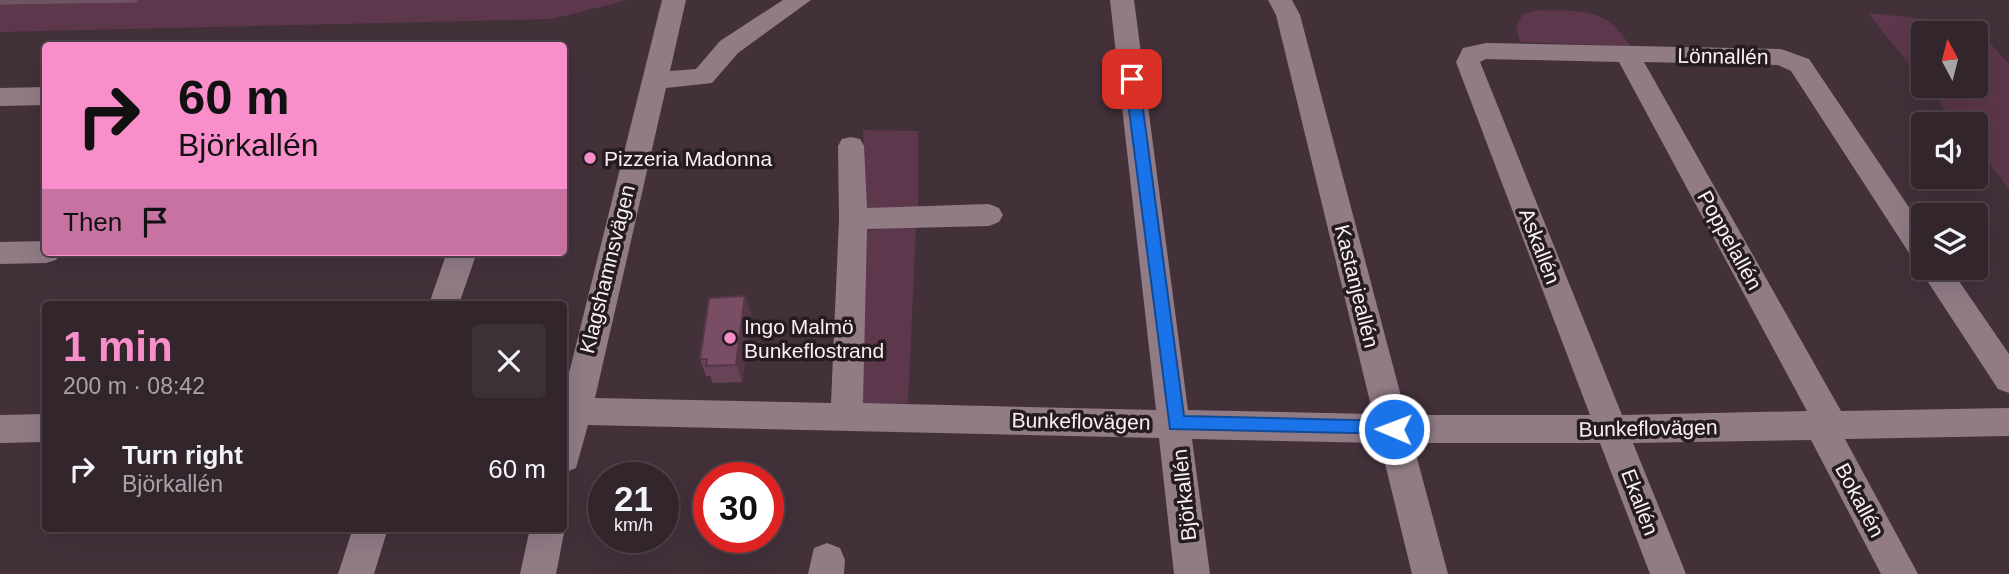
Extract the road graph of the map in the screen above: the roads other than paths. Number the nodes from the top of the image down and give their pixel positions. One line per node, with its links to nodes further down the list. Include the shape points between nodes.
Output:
1 (674, 0): 7 (street, Klagshamnsvägen)
2 (799, 0): 7 (street, via 729,47 703,77)
3 (1122, 0): 23 (street, Björkallén)
4 (1280, 0): 27 (street, Kastanjeallén)
5 (1627, 54): 6 (street, Lönnallén, via 1486,51 1472,54); 13 (street, Lönnallén, via 1781,57 1800,65); 24 (street, Poppelallén)
6 (1468, 62): 28 (street, Askallén)
7 (654, 80): 20 (street, Klagshamnsvägen)
8 (42, 96): 9 (street)
9 (0, 97)
10 (851, 146): 12 (street)
11 (989, 215): 12 (street)
12 (853, 219): 21 (street)
13 (1911, 233)
14 (42, 252): 15 (street)
15 (0, 253)
16 (461, 256): 18 (street)
17 (1942, 280): 19 (street)
18 (445, 301)
19 (2009, 380)
20 (568, 411): 21 (street, Bunkeflovägen)
21 (847, 416): 23 (street, Bunkeflovägen)
22 (2009, 422): 24 (street, Bunkeflovägen)
23 (1176, 423): 27 (street, Bunkeflovägen); 33 (street, Björkallén)
24 (1827, 426): 28 (street, Bunkeflovägen); 36 (street, Bokallén)
25 (42, 428): 26 (street)
26 (0, 429)
27 (1394, 429): 28 (street, Bunkeflovägen); 34 (street, Kastanjeallén)
28 (1612, 429): 35 (street, Ekallén)
29 (369, 532): 31 (street)
30 (547, 532): 32 (street)
31 (356, 574)
32 (538, 574)
33 (1192, 574)
34 (1430, 574)
35 (1668, 574)
36 (1900, 574)

